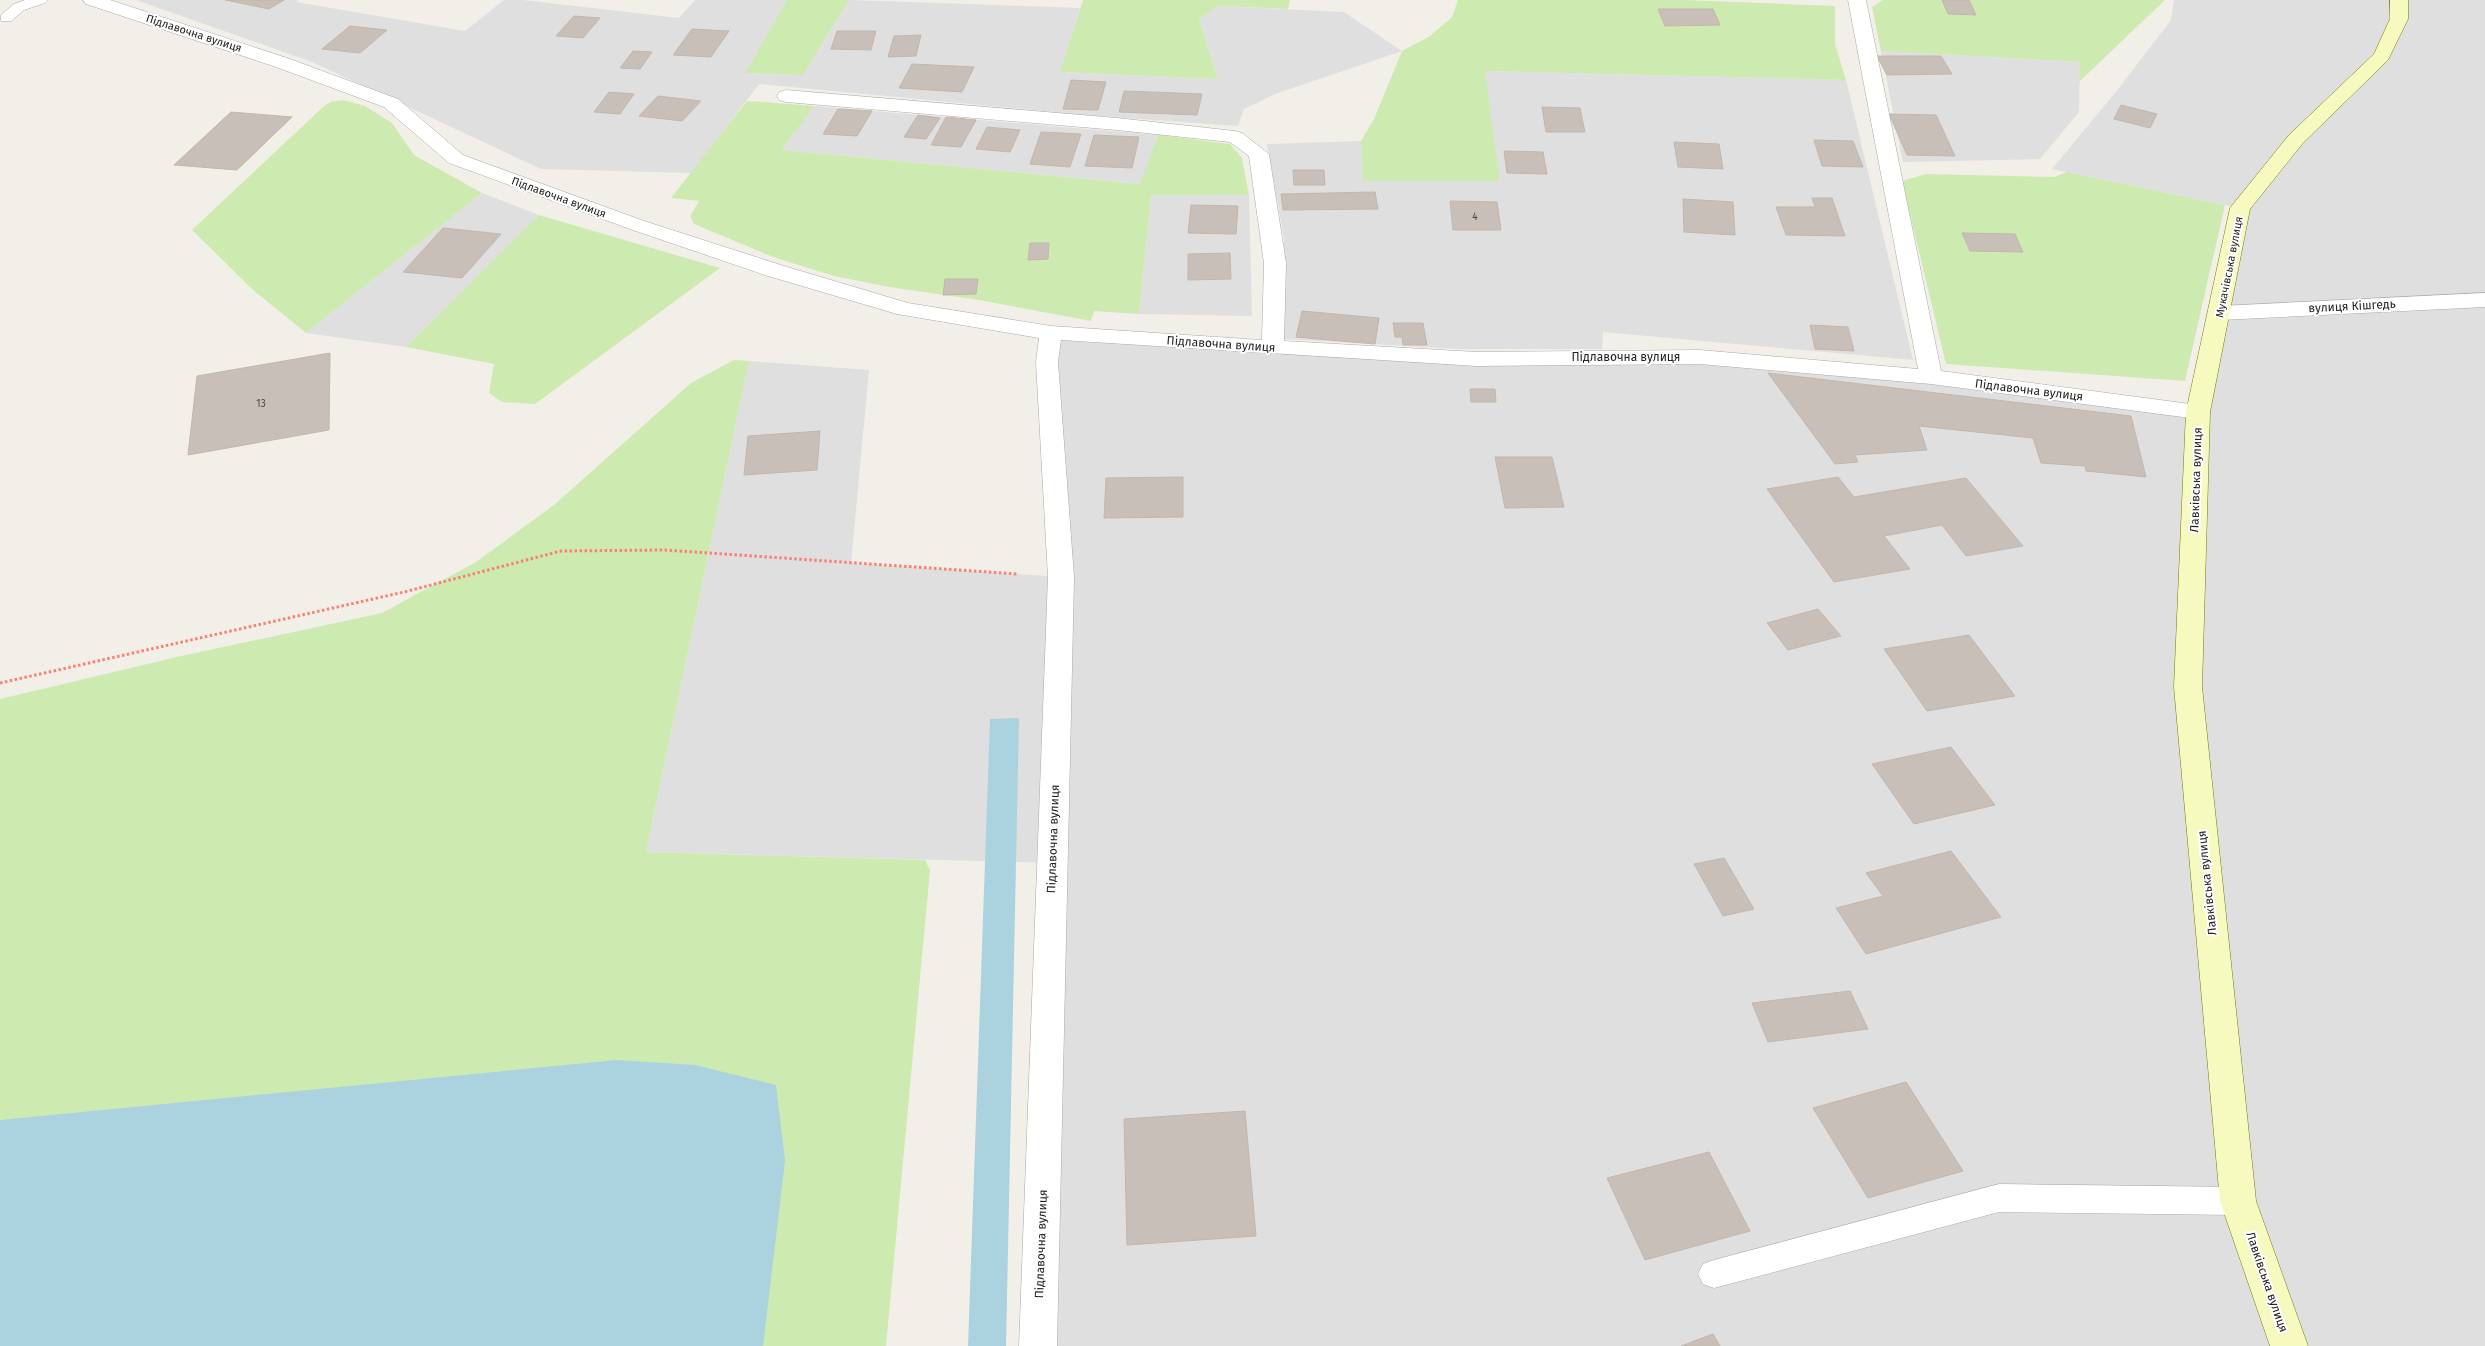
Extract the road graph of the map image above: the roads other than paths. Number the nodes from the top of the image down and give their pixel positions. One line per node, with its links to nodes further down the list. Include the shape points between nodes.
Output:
1 (40, 0): 5 (lane, via 19,7)
2 (92, 0): 9 (street, Підлавочна вулиця, via 283,63 391,103 456,159 637,225 905,309)
3 (1857, 0): 11 (street)
4 (2399, 0): 8 (street, Мукачівська вулиця, via 2400,19 2382,56 2296,138 2240,208)
5 (6, 18)
6 (786, 96): 10 (street, via 1235,137 1259,154 1276,263)
7 (2485, 300): 8 (street, вулиця Кішгедь)
8 (2220, 313): 12 (street, Мукачівська вулиця)
9 (1051, 333): 10 (street, Підлавочна вулиця); 15 (street, Підлавочна вулиця, via 1047,362 1061,577)
10 (1273, 347): 11 (street, Підлавочна вулиця, via 1477,358 1700,357)
11 (1931, 377): 12 (street, Підлавочна вулиця)
12 (2198, 412): 13 (street, Лавківська вулиця, via 2188,687)
13 (2238, 1201): 14 (lane, via 1999,1198); 16 (street, Лавківська вулиця)
14 (1714, 1274)
15 (1038, 1346)
16 (2289, 1346)

